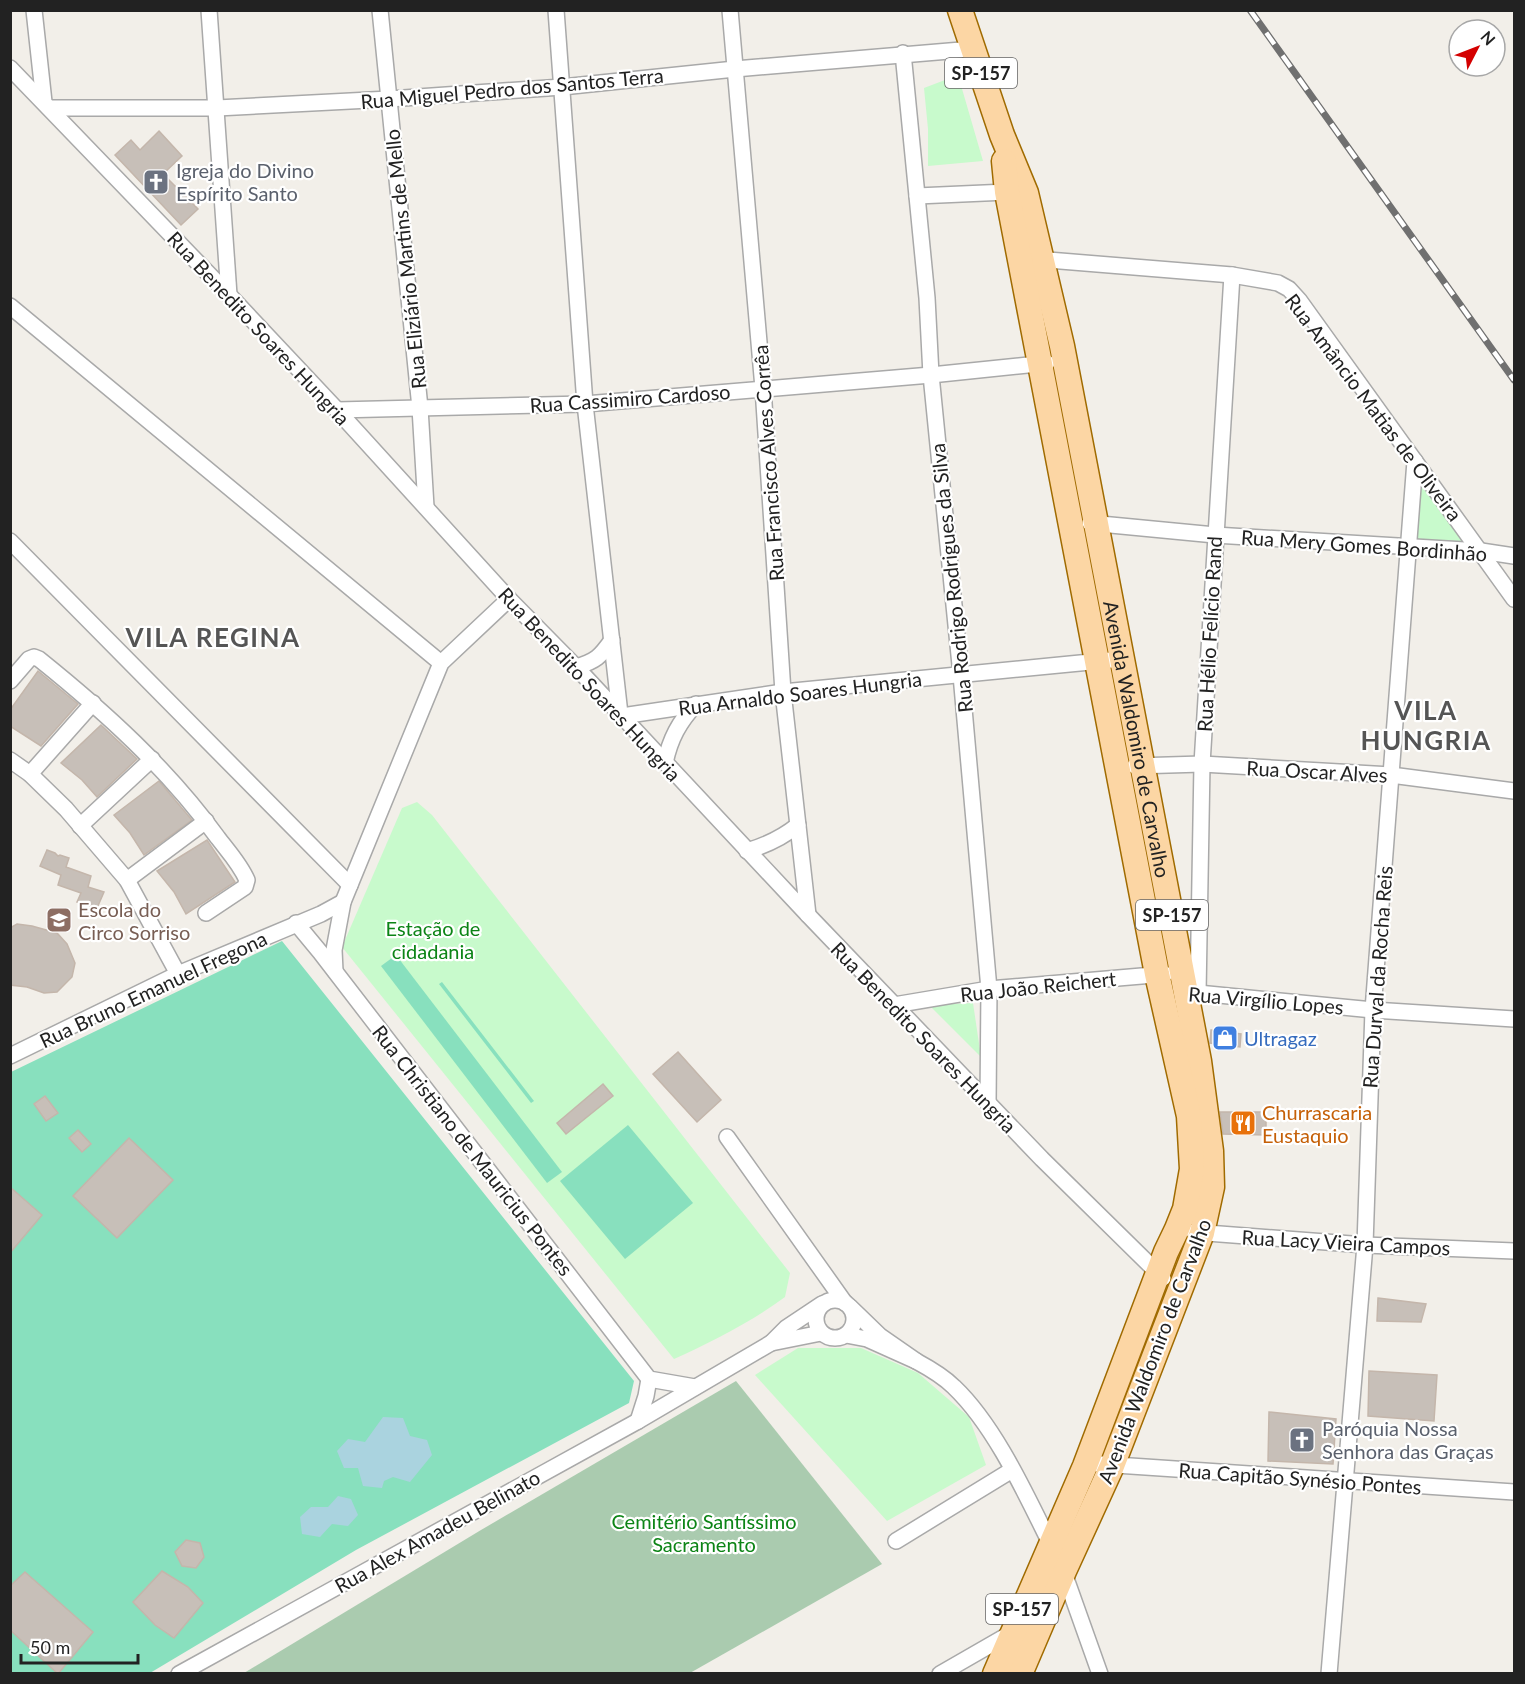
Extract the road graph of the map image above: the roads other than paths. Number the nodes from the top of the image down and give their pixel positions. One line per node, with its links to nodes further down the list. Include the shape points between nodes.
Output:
1 (34, 10): 13 (street)
2 (209, 10): 14 (street)
3 (380, 10): 12 (street, Rua Eliziário Martins de Mello)
4 (556, 10): 11 (street)
5 (730, 10): 10 (street, Rua Francisco Alves Corrêa)
6 (960, 10): 7 (main road, Avenida Waldomiro de Carvalho / SP-157)
7 (973, 49): 8 (street, Rua Miguel Pedro dos Santos Terra); 15 (main road, Avenida Waldomiro de Carvalho / SP-157)
8 (903, 53): 10 (street, Rua Miguel Pedro dos Santos Terra); 17 (street, Rua Rodrigo Rodrigues da Silva)
9 (10, 68): 13 (street, Rua Benedito Soares Hungria)
10 (735, 69): 11 (street, Rua Miguel Pedro dos Santos Terra); 25 (street, Rua Francisco Alves Corrêa)
11 (562, 87): 12 (street, Rua Miguel Pedro dos Santos Terra); 26 (street)
12 (389, 99): 14 (street, Rua Miguel Pedro dos Santos Terra); 27 (street, Rua Eliziário Martins de Mello)
13 (47, 105): 14 (street, Rua Miguel Pedro dos Santos Terra); 20 (street, Rua Benedito Soares Hungria)
14 (217, 108): 20 (street)
15 (1002, 135): 16 (main road, Avenida Waldomiro de Carvalho / SP-157); 18 (main road, Avenida Waldomiro de Carvalho / SP-157, via 1026,193)
16 (1007, 192): 17 (street); 18 (main road, Avenida Waldomiro de Carvalho / SP-157)
17 (917, 196): 24 (street, Rua Rodrigo Rodrigues da Silva)
18 (1031, 259): 19 (street, Rua Amâncio Matias de Oliveira); 22 (main road, Avenida Waldomiro de Carvalho / SP-157); 23 (main road, Avenida Waldomiro de Carvalho / SP-157)
19 (1232, 275): 29 (street, Rua Amâncio Matias de Oliveira, via 1278,283 1289,289); 33 (street, Rua Hélio Felício Rand)
20 (229, 295): 28 (street, Rua Benedito Soares Hungria)
21 (10, 306): 44 (street)
22 (1065, 361): 23 (street, Rua Cassimiro Cardoso); 32 (main road, Avenida Waldomiro de Carvalho / SP-157)
23 (1040, 364): 24 (street, Rua Cassimiro Cardoso); 31 (main road, Avenida Waldomiro de Carvalho / SP-157)
24 (931, 375): 25 (street, Rua Cassimiro Cardoso); 46 (street, Rua Rodrigo Rodrigues da Silva)
25 (763, 388): 26 (street, Rua Cassimiro Cardoso); 48 (street, Rua Francisco Alves Corrêa)
26 (585, 404): 27 (street, Rua Cassimiro Cardoso); 40 (street)
27 (420, 408): 28 (street, Rua Cassimiro Cardoso); 30 (street, Rua Eliziário Martins de Mello)
28 (337, 410): 30 (street, Rua Benedito Soares Hungria)
29 (1415, 460): 35 (street, Rua Durval da Rocha Reis); 36 (street, Rua Amâncio Matias de Oliveira)
30 (426, 507): 38 (street, Rua Benedito Soares Hungria)
31 (1071, 522): 32 (street, Rua Mery Gomes Bordinhão); 43 (main road, Avenida Waldomiro de Carvalho / SP-157)
32 (1096, 523): 33 (street, Rua Mery Gomes Bordinhão); 41 (main road, Avenida Waldomiro de Carvalho / SP-157)
33 (1215, 535): 35 (street, Rua Mery Gomes Bordinhão); 55 (street, Rua Hélio Felício Rand)
34 (10, 541): 66 (street)
35 (1408, 547): 36 (street, Rua Mery Gomes Bordinhão); 59 (street, Rua Durval da Rocha Reis)
36 (1481, 551): 37 (street, Rua Mery Gomes Bordinhão); 39 (street, Rua Amâncio Matias de Oliveira)
37 (1515, 556)
38 (509, 599): 44 (street); 45 (street, Rua Benedito Soares Hungria)
39 (1515, 599)
40 (612, 640): 45 (street, via 600,657); 51 (street)
41 (1122, 659): 43 (street, Rua Arnaldo Soares Hungria); 56 (main road, Avenida Waldomiro de Carvalho / SP-157)
42 (17, 661): 47 (street); 49 (street, via 39,659)
43 (1098, 661): 46 (street, Rua Arnaldo Soares Hungria); 57 (main road, Avenida Waldomiro de Carvalho / SP-157)
44 (441, 663): 66 (street)
45 (576, 667): 51 (street, Rua Benedito Soares Hungria)
46 (961, 675): 48 (street, Rua Arnaldo Soares Hungria); 75 (street, Rua Rodrigo Rodrigues da Silva)
47 (10, 681)
48 (783, 692): 50 (street, Rua Arnaldo Soares Hungria); 62 (street, Rua Francisco Alves Corrêa)
49 (93, 703): 52 (street); 58 (street)
50 (696, 704): 51 (street, Rua Arnaldo Soares Hungria); 54 (street, via 675,731)
51 (621, 715): 54 (street, Rua Benedito Soares Hungria)
52 (152, 759): 61 (street); 63 (street)
53 (10, 760): 58 (street)
54 (664, 763): 64 (street, Rua Benedito Soares Hungria)
55 (1202, 764): 56 (street, Rua Oscar Alves); 59 (street, Rua Oscar Alves); 74 (street, Rua Hélio Felício Rand)
56 (1143, 765): 57 (street, Rua Oscar Alves); 74 (main road, Avenida Waldomiro de Carvalho / SP-157)
57 (1118, 768): 73 (main road, Avenida Waldomiro de Carvalho / SP-157)
58 (30, 774): 63 (street)
59 (1391, 775): 60 (street, Rua Oscar Alves); 77 (street, Rua Durval da Rocha Reis)
60 (1515, 791)
61 (206, 821): 65 (street); 68 (street, via 247,880 245,887)
62 (798, 825): 64 (street, via 766,846); 69 (street, Rua Francisco Alves Corrêa)
63 (80, 826): 65 (street)
64 (747, 851): 69 (street, Rua Benedito Soares Hungria)
65 (127, 880): 72 (street)
66 (350, 885): 67 (street)
67 (343, 902): 70 (street, Rua Bruno Emanuel Fregona); 71 (street, via 334,950)
68 (206, 913)
69 (808, 915): 76 (street, Rua Benedito Soares Hungria)
70 (296, 923): 71 (street, Rua Christiano de Mauricius Pontes); 72 (street, Rua Bruno Emanuel Fregona)
71 (335, 972): 94 (street, Rua Christiano de Mauricius Pontes)
72 (178, 974): 79 (street, Rua Bruno Emanuel Fregona)
73 (1159, 983): 74 (street, Rua Virgílio Lopes); 75 (street, Rua João Reichert); 82 (main road, Avenida Waldomiro de Carvalho / SP-157, via 1189,1116 1192,1169)
74 (1189, 986): 77 (street, Rua Virgílio Lopes); 83 (main road, Avenida Waldomiro de Carvalho / SP-157, via 1211,1151 1212,1187)
75 (989, 989): 76 (street, Rua João Reichert); 80 (street, Rua Rodrigo Rodrigues da Silva)
76 (894, 1005): 80 (street, Rua Benedito Soares Hungria)
77 (1373, 1010): 78 (street, Rua Virgílio Lopes); 84 (street, Rua Durval da Rocha Reis)
78 (1515, 1019)
79 (10, 1056)
80 (988, 1104): 86 (street, Rua Benedito Soares Hungria)
81 (727, 1137): 89 (street)
82 (1177, 1229): 83 (street, Rua Lacy Vieira Campos); 86 (main road, Avenida Waldomiro de Carvalho / SP-157)
83 (1202, 1233): 84 (street, Rua Lacy Vieira Campos); 87 (main road, Avenida Waldomiro de Carvalho / SP-157)
84 (1365, 1245): 85 (street, Rua Lacy Vieira Campos); 100 (street, Rua Durval da Rocha Reis)
85 (1515, 1251)
86 (1157, 1274): 87 (street, Rua Benedito Soares Hungria); 97 (main road, Avenida Waldomiro de Carvalho / SP-157)
87 (1180, 1289): 98 (main road, Avenida Waldomiro de Carvalho / SP-157)
88 (822, 1304): 89 (street, via 834,1300); 90 (street, via 816,1321); 92 (street)
89 (848, 1305): 91 (street, via 855,1318); 93 (street, via 880,1336)
90 (821, 1333): 91 (street, via 833,1339); 92 (street)
91 (846, 1335): 93 (street, via 867,1339)
92 (771, 1343): 95 (street, Rua Alex Amadeu Belinato)
93 (916, 1361): 99 (street, via 954,1387 977,1414)
94 (649, 1379): 95 (street); 96 (street)
95 (695, 1387): 96 (street, Rua Alex Amadeu Belinato)
96 (638, 1421): 107 (street, Rua Alex Amadeu Belinato)
97 (1086, 1463): 98 (street, Rua Capitão Synésio Pontes); 103 (main road, Avenida Waldomiro de Carvalho / SP-157)
98 (1112, 1466): 100 (street, Rua Capitão Synésio Pontes); 104 (main road, Avenida Waldomiro de Carvalho / SP-157)
99 (1012, 1470): 102 (street); 103 (street)
100 (1345, 1482): 101 (street, Rua Capitão Synésio Pontes); 112 (street, Rua Durval da Rocha Reis)
101 (1515, 1492)
102 (896, 1541)
103 (1052, 1546): 104 (street); 106 (main road, Avenida Waldomiro de Carvalho / SP-157)
104 (1064, 1571): 105 (main road, Avenida Waldomiro de Carvalho / SP-157); 111 (street)
105 (1039, 1630): 106 (street); 110 (main road, Avenida Waldomiro de Carvalho / SP-157)
106 (1012, 1632): 108 (street); 109 (main road, Avenida Waldomiro de Carvalho / SP-157)
107 (178, 1674)
108 (940, 1674)
109 (995, 1674)
110 (1020, 1674)
111 (1100, 1674)
112 (1329, 1674)

